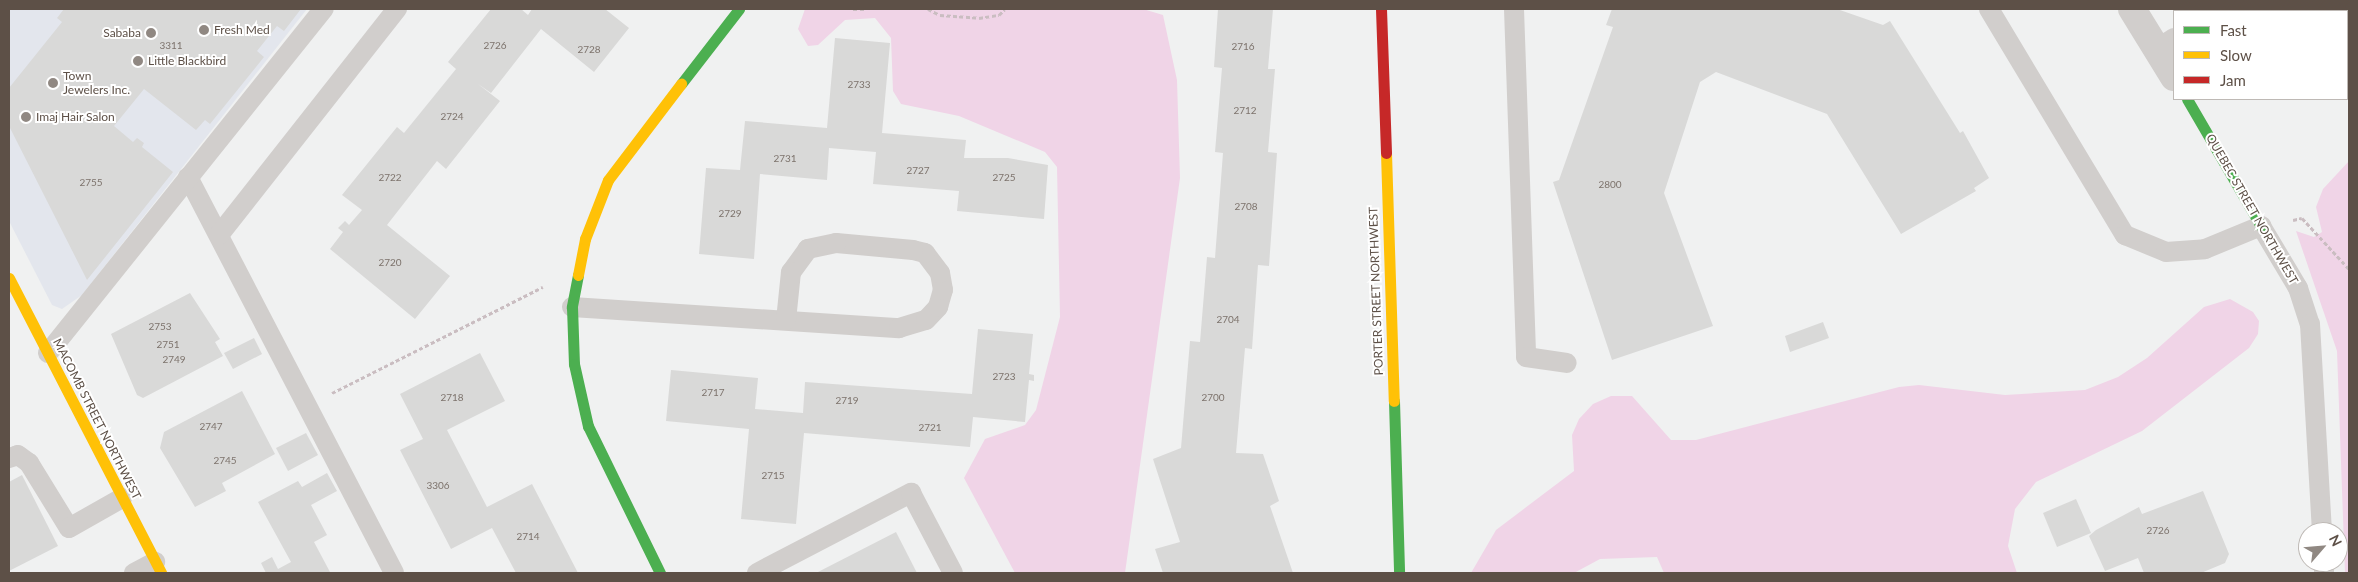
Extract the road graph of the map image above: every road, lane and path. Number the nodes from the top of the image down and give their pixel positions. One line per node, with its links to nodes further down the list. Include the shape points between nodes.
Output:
1 (324, 9): 15 (lane)
2 (397, 9): 17 (lane)
3 (739, 9): 19 (street, via 625,153 595,208)
4 (853, 9): 5 (path)
5 (865, 9)
6 (928, 9): 7 (path, via 940,15 979,18 999,15)
7 (1005, 9)
8 (1380, 9): 35 (street, PORTER STREET NORTHWEST)
9 (1514, 9): 24 (lane, via 1526,357)
10 (1988, 9): 16 (lane, via 2125,235 2166,252 2205,250)
11 (2132, 9): 12 (street)
12 (2166, 44): 13 (street)
13 (2173, 73)
14 (2188, 100): 16 (street, QUEBEC STREET NORTHWEST)
15 (188, 177): 17 (lane); 23 (lane)
16 (2261, 226): 18 (path, via 2302,218); 28 (lane, QUEBEC STREET NORTHWEST, via 2298,288 2310,324)
17 (218, 235): 25 (lane)
18 (2349, 269)
19 (578, 270): 21 (street); 25 (path)
20 (9, 278): 23 (street, MACOMB STREET NORTHWEST)
21 (572, 307): 22 (lane); 32 (street, via 574,364 588,426)
22 (786, 320): 22 (lane, via 913,326 938,307 943,290 940,273 925,253 913,250 836,243 808,249 791,272)
23 (48, 353): 27 (street, MACOMB STREET NORTHWEST)
24 (1567, 363)
25 (307, 406): 31 (lane)
26 (9, 458): 27 (lane, via 18,455 29,463 69,528)
27 (122, 498): 29 (street, MACOMB STREET NORTHWEST)
28 (2321, 522)
29 (158, 568): 30 (lane)
30 (134, 573)
31 (394, 573)
32 (660, 573)
33 (757, 573): 34 (lane, via 911,493)
34 (953, 573)
35 (1399, 573)

